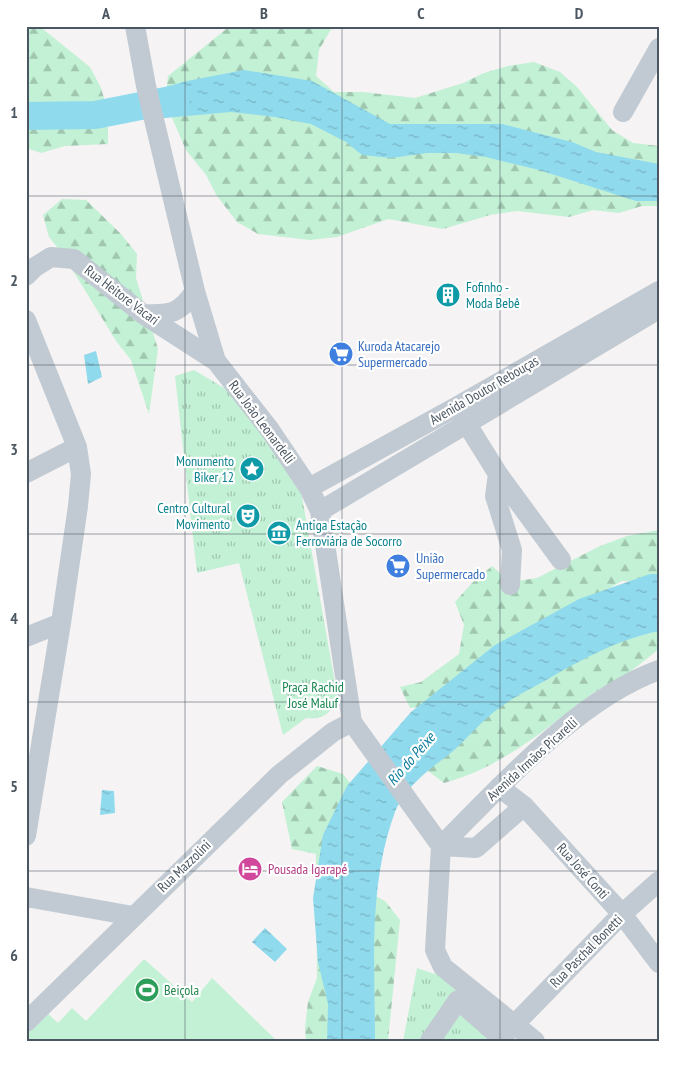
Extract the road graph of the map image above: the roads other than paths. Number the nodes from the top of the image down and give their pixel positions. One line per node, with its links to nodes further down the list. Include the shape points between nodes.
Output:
1 (135, 26): 5 (street, Rua João Leonardelli, via 146,86)
2 (659, 48): 3 (street)
3 (623, 112)
4 (26, 276): 7 (street, Rua Heitore Vacari, via 51,257 74,259)
5 (195, 291): 7 (street, via 174,313); 10 (street, Rua João Leonardelli)
6 (656, 301): 9 (street, Avenida Doutor Rebouças)
7 (143, 314): 10 (street, Rua Heitore Vacari)
8 (26, 320): 14 (street)
9 (559, 357): 11 (street, Avenida Doutor Rebouças); 12 (street, Avenida Doutor Rebouças)
10 (216, 361): 18 (street, Rua João Leonardelli, via 270,430)
11 (456, 407): 12 (street); 13 (street, Avenida Doutor Rebouças)
12 (466, 425): 15 (street, Avenida Doutor Rebouças); 17 (street)
13 (394, 441): 15 (street); 18 (street, Avenida Doutor Rebouças)
14 (77, 447): 16 (street); 22 (street, via 81,474)
15 (406, 458): 19 (street, Avenida Doutor Rebouças)
16 (26, 473)
17 (498, 474): 20 (street); 21 (street, via 496,496 512,550)
18 (309, 488): 19 (street, Rua João Leonardelli)
19 (320, 511): 25 (street, Rua João Leonardelli)
20 (561, 560)
21 (510, 585)
22 (61, 623): 23 (street); 28 (street)
23 (26, 637)
24 (659, 670): 26 (street, Avenida Irmãos Picarelli, via 644,675 559,731)
25 (357, 730): 29 (street); 33 (street, Rua Mazzolini, via 333,732 279,775)
26 (499, 787): 27 (street, Rua José Conti); 29 (street, Avenida Irmãos Picarelli)
27 (524, 806): 29 (street, via 476,848); 32 (street, Rua José Conti)
28 (26, 836)
29 (441, 846): 36 (street, via 435,950 438,960)
30 (659, 881): 32 (street, Rua Paschal Bonetti)
31 (26, 897): 33 (street)
32 (622, 914): 34 (street, Rua José Conti); 36 (street, Rua Paschal Bonetti)
33 (132, 916): 35 (street, Rua Mazzolini)
34 (659, 963)
35 (26, 1022)
36 (515, 1024): 39 (street)
37 (430, 1041): 38 (street, via 458,1000)
38 (505, 1041)
39 (535, 1041)

